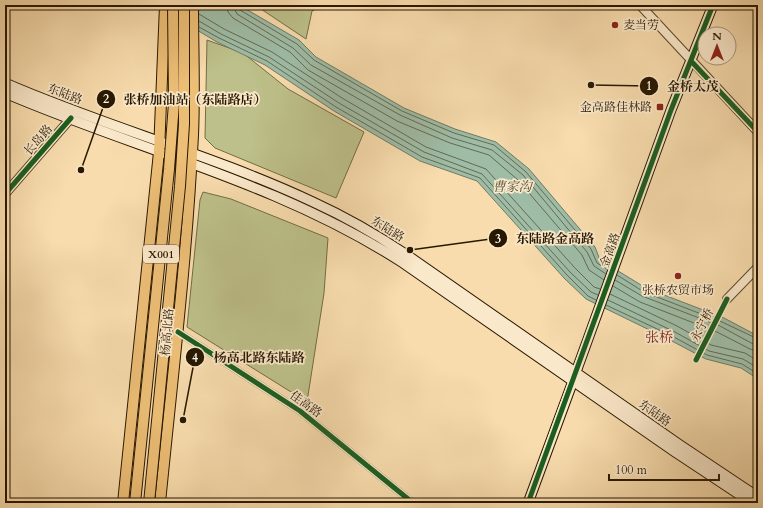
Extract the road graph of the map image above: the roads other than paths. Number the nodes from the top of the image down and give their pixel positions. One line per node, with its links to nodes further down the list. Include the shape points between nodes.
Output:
1 (165, 5): 12 (main road, X001)
2 (174, 5): 21 (main road, 杨高北路 / X001, bridge, via 174,103 170,162)
3 (184, 5): 22 (main road, 杨高北路 / X001, bridge, via 184,124)
4 (193, 5): 13 (main road, 杨高北路 / X001, via 194,111)
5 (640, 5): 7 (street)
6 (713, 5): 7 (main road, 金高路)
7 (691, 61): 11 (street); 18 (main road, 金高路)
8 (5, 83): 12 (main road, 东陆路)
9 (5, 93): 10 (main road, 东陆路)
10 (71, 118): 12 (main road, 东陆路); 14 (street, 长岛路)
11 (758, 132)
12 (160, 147): 13 (main road, 东陆路); 20 (main road, X001)
13 (191, 158): 17 (main road, 杨高北路 / X001); 18 (main road, 东陆路, via 356,234)
14 (5, 194)
15 (758, 267): 16 (street)
16 (727, 299)
17 (178, 332): 23 (main road, 杨高北路 / X001); 24 (street, 佳高路, via 300,411)
18 (574, 376): 19 (main road, 东陆路); 25 (main road, 金高路); 26 (main road, 东陆路)
19 (758, 497)
20 (123, 503)
21 (135, 503)
22 (149, 503)
23 (160, 503)
24 (413, 503)
25 (528, 503)
26 (752, 503)

